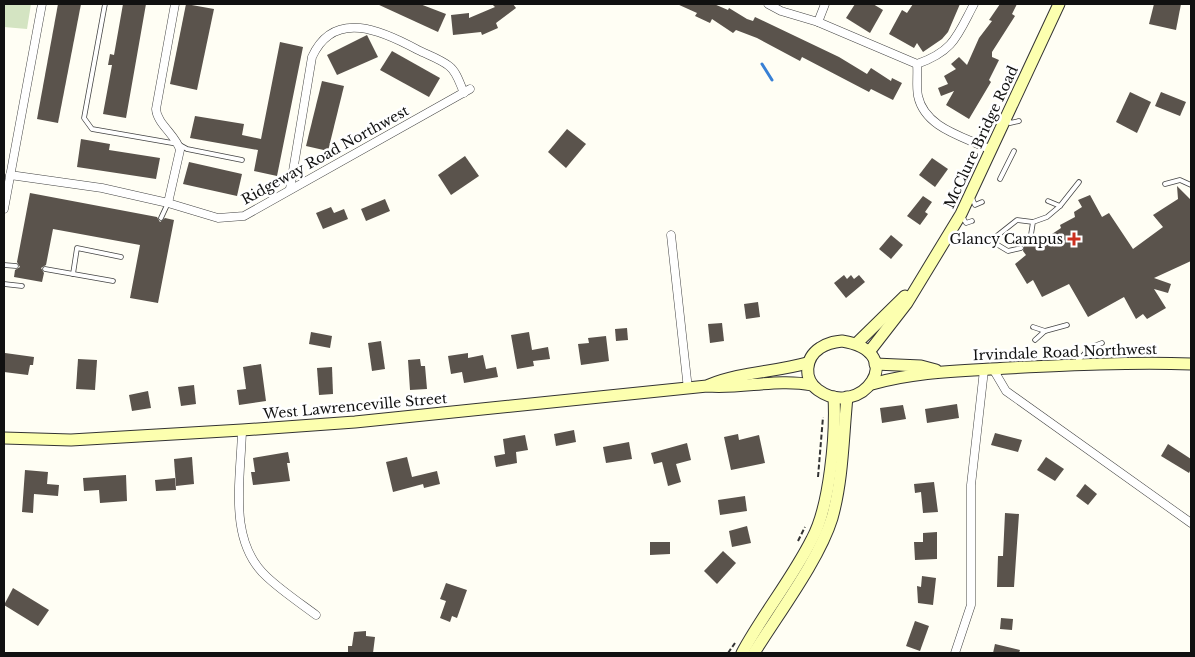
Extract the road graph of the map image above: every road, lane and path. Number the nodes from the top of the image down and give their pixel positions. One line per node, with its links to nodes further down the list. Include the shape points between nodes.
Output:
1 (42, 4): 16 (street)
2 (105, 4): 12 (lane, via 84,118 92,129)
3 (175, 4): 12 (street, via 156,115)
4 (768, 4): 8 (street)
5 (825, 4): 8 (street)
6 (974, 4): 9 (street, via 955,41 937,57)
7 (1060, 4): 10 (street, McClure Bridge Road)
8 (818, 22): 9 (street)
9 (918, 64): 13 (street, via 918,96 926,115 944,129)
10 (1008, 116): 11 (lane, via 1010,122); 13 (street, McClure Bridge Road)
11 (1019, 121)
12 (178, 144): 15 (lane, via 187,149); 25 (street, via 180,150)
13 (991, 150): 22 (street, McClure Bridge Road)
14 (1014, 151): 17 (lane)
15 (242, 160)
16 (7, 175): 25 (street, Ridgeway Road Northwest, via 102,188); 27 (street)
17 (1000, 179)
18 (1079, 182): 26 (lane)
19 (1165, 184): 20 (lane, via 1180,180)
20 (1191, 185)
21 (290, 190): 21 (street, Ridgeway Road Northwest, via 467,91 449,66 402,42 360,26 348,27 326,37 318,44 312,57); 25 (street, Ridgeway Road Northwest, via 244,216 218,218)
22 (970, 196): 24 (lane, via 975,205); 28 (street, McClure Bridge Road)
23 (1048, 201): 26 (lane)
24 (982, 202)
25 (168, 203): 29 (lane)
26 (1060, 206): 31 (lane, via 1047,217)
27 (4, 209)
28 (961, 214): 30 (lane, via 966,223); 42 (street, McClure Bridge Road)
29 (160, 218)
30 (972, 221)
31 (1033, 222): 33 (lane, via 1017,220); 34 (lane)
32 (671, 235): 63 (street)
33 (993, 240)
34 (1030, 241)
35 (998, 244): 36 (lane, via 1008,251)
36 (1021, 248)
37 (121, 257): 41 (lane, via 78,248)
38 (4, 264): 39 (lane)
39 (16, 266)
40 (45, 269): 41 (lane)
41 (73, 274): 43 (lane)
42 (922, 279): 50 (street, McClure Bridge Road); 53 (street, McClure Bridge Road)
43 (113, 281)
44 (4, 284): 45 (lane)
45 (22, 286)
46 (1067, 325): 48 (lane)
47 (1033, 327): 48 (lane)
48 (1045, 331): 49 (lane)
49 (1035, 340)
50 (857, 343): 53 (street); 55 (street, via 842,341 828,344 819,348)
51 (1102, 343): 54 (lane, via 1091,347)
52 (1076, 346): 54 (lane)
53 (869, 352): 56 (street)
54 (1077, 362): 57 (street, Irvindale Road Northwest); 58 (street, Irvindale Road Northwest)
55 (807, 363): 61 (street); 62 (street, West Lawrenceville Street)
56 (876, 364): 59 (street, Irvindale Road Northwest, via 920,366); 60 (street)
57 (1191, 364)
58 (989, 369): 59 (street, Irvindale Road Northwest); 71 (street, via 1006,391); 78 (street, via 971,485 971,605)
59 (940, 371): 60 (street, Irvindale Road Northwest)
60 (872, 384): 65 (street)
61 (812, 385): 62 (street, West Lawrenceville Street); 64 (street)
62 (707, 386): 63 (street, West Lawrenceville Street)
63 (688, 389): 67 (street, West Lawrenceville Street)
64 (834, 397): 65 (street); 66 (street)
65 (847, 397): 77 (street, via 839,479 831,520 820,547)
66 (835, 412): 69 (path, via 823,411); 76 (street, via 820,521 796,567)
67 (242, 430): 68 (street, West Lawrenceville Street, via 71,440); 73 (street, via 240,511 245,547 268,578)
68 (4, 438)
69 (818, 478)
70 (808, 519): 72 (path)
71 (1191, 523)
72 (796, 545)
73 (316, 615)
74 (738, 637): 75 (path)
75 (728, 653)
76 (742, 653)
77 (754, 653)
78 (955, 653)

